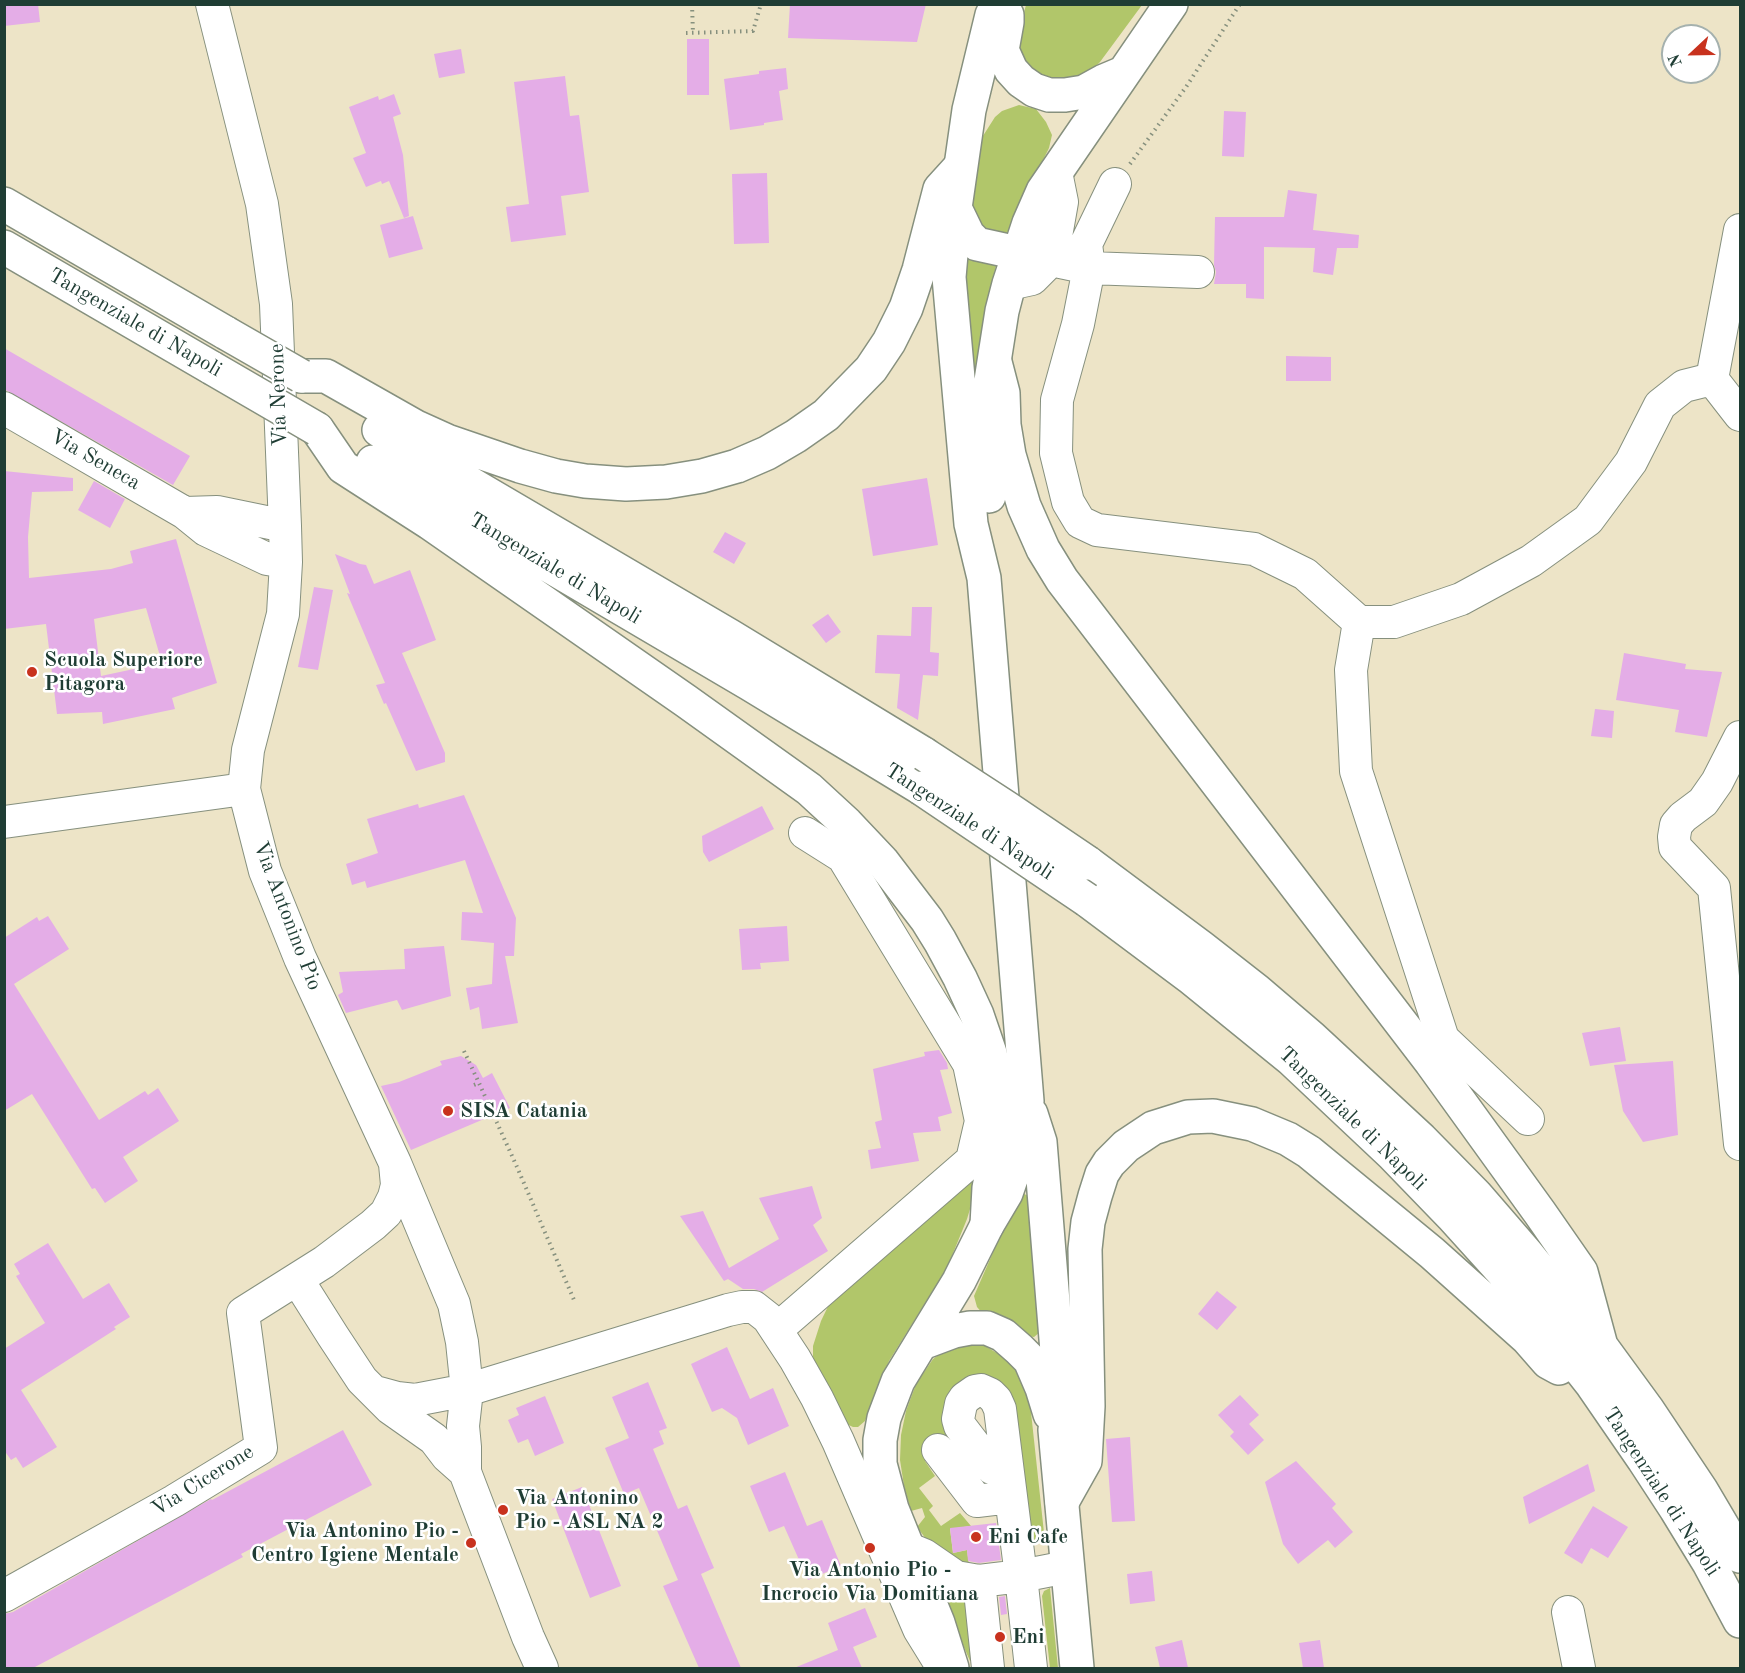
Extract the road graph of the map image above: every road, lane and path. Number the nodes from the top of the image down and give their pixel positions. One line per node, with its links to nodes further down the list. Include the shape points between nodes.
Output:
1 (212, 4): 30 (street, Via Nerone, via 262,204 276,304)
2 (692, 4): 9 (path)
3 (761, 4): 9 (path, via 753,31)
4 (998, 4): 11 (main road, via 969,110)
5 (1006, 4): 10 (main road, via 1002,50 1011,70 1034,90 1049,95 1084,92)
6 (1171, 4): 10 (main road)
7 (1240, 4): 13 (path)
8 (686, 33): 9 (path)
9 (693, 34)
10 (1125, 72): 12 (main road)
11 (960, 167): 15 (main road); 24 (main road, via 940,189 920,270 906,308 871,369 826,415 767,453 737,466 666,482 626,484 556,476 447,441 326,376)
12 (1056, 172): 18 (main road, via 1043,191); 19 (street, via 1062,202)
13 (1115, 184): 20 (street, via 1086,244)
14 (4, 204): 24 (main road, Tangenziale di Napoli, bridge)
15 (955, 208): 18 (main road, via 977,244); 32 (main road, via 950,277 971,524)
16 (1740, 230): 25 (street)
17 (4, 247): 28 (main road, Tangenziale di Napoli, bridge)
18 (1018, 253): 19 (street); 22 (main road)
19 (1052, 259): 20 (street); 22 (street, via 1032,279)
20 (1089, 268): 21 (street); 33 (street, via 1057,400 1056,453 1068,502 1080,522 1097,530 1254,549 1305,574)
21 (1198, 272)
22 (1009, 284): 23 (main road)
23 (995, 362): 32 (main road, via 990,387 990,525); 51 (main road, via 1003,393 1009,455 1024,506 1062,580 1431,1062 1581,1272)
24 (301, 376): 51 (main road, Tangenziale di Napoli, bridge, via 332,403 924,754 1149,908 1257,991 1366,1087 1476,1195)
25 (1712, 379): 27 (street); 33 (street, via 1684,386 1660,405 1631,462 1588,520 1531,561 1461,598 1394,622)
26 (4, 408): 29 (street, Via Seneca)
27 (1740, 415)
28 (317, 429): 43 (main road, via 343,467 809,789 882,861 940,941 969,997 990,1053 998,1091 998,1140); 52 (main road, Tangenziale di Napoli, bridge, via 921,788 1087,900 1190,977 1291,1059 1393,1155 1509,1279)
29 (185, 513): 30 (street, via 217,512); 31 (street, Via Seneca, via 206,530 267,559)
30 (285, 526): 31 (street, Via Nerone)
31 (286, 562): 35 (street, Via Nerone, via 283,614 248,750)
32 (984, 578): 39 (main road)
33 (1359, 622): 40 (street, via 1351,670 1356,771 1443,1039)
34 (1740, 737): 41 (street, via 1717,782 1703,802 1676,825 1674,837 1675,847 1714,888)
35 (244, 789): 36 (street); 42 (street, Via Antonino Pio, via 265,871 300,958)
36 (4, 822)
37 (805, 833): 48 (street, via 843,857 969,1065 981,1121 972,1160)
38 (464, 1051): 47 (path)
39 (1027, 1101): 43 (main road, via 1014,1170 1006,1193); 55 (main road, via 1040,1142 1060,1388)
40 (1528, 1119)
41 (1740, 1144)
42 (395, 1163): 44 (street, Via Antonino Pio, via 394,1197 386,1213); 45 (street, Via Antonino Pio, via 423,1206)
43 (987, 1224): 50 (main road)
44 (373, 1225): 45 (street, Via Antonino Pio, via 402,1218 414,1224); 46 (street, Via Antonino Pio)
45 (428, 1240): 49 (street, Via Antonino Pio, via 454,1305)
46 (297, 1279): 54 (street, Via Antonino Pio, via 362,1380); 66 (street, Via Cicerone, via 243,1313 261,1448)
47 (574, 1300)
48 (776, 1330): 53 (street, via 754,1307 742,1306); 70 (street, via 817,1398 919,1629)
49 (462, 1342): 53 (street, Via Antonino Pio); 54 (street, via 436,1378 410,1389)
50 (922, 1343): 55 (main road, via 970,1328 987,1328 1003,1335 1029,1360); 61 (main road, via 898,1381 880,1440 885,1487)
51 (1601, 1346): 62 (main road, Tangenziale di Napoli, via 1701,1490)
52 (1591, 1383): 60 (main road, via 1548,1362 1527,1338 1432,1253 1309,1152 1252,1124 1213,1116 1188,1117 1153,1128 1126,1146 1102,1174 1088,1222 1085,1249 1085,1461); 68 (main road, Tangenziale di Napoli, via 1676,1509)
53 (467, 1390): 54 (street, via 415,1400); 58 (street, Via Antonino Pio, via 463,1426)
54 (375, 1392): 58 (street, Via Antonino Pio, via 390,1408 434,1439)
55 (1055, 1430): 60 (main road)
56 (938, 1450): 59 (street, via 977,1501)
57 (1006, 1466): 59 (street)
58 (465, 1472): 69 (street, Via Antonino Pio)
59 (1010, 1497): 64 (street)
60 (1062, 1502): 63 (main road)
61 (907, 1548): 65 (street, via 956,1577); 71 (main road)
62 (1740, 1556)
63 (1067, 1567): 64 (street); 74 (main road)
64 (1021, 1576): 65 (street); 73 (street)
65 (979, 1581): 72 (street)
66 (4, 1596)
67 (1568, 1612): 75 (street)
68 (1740, 1621)
69 (542, 1668)
70 (943, 1668)
71 (952, 1668)
72 (988, 1668)
73 (1031, 1668)
74 (1077, 1668)
75 (1580, 1668)

